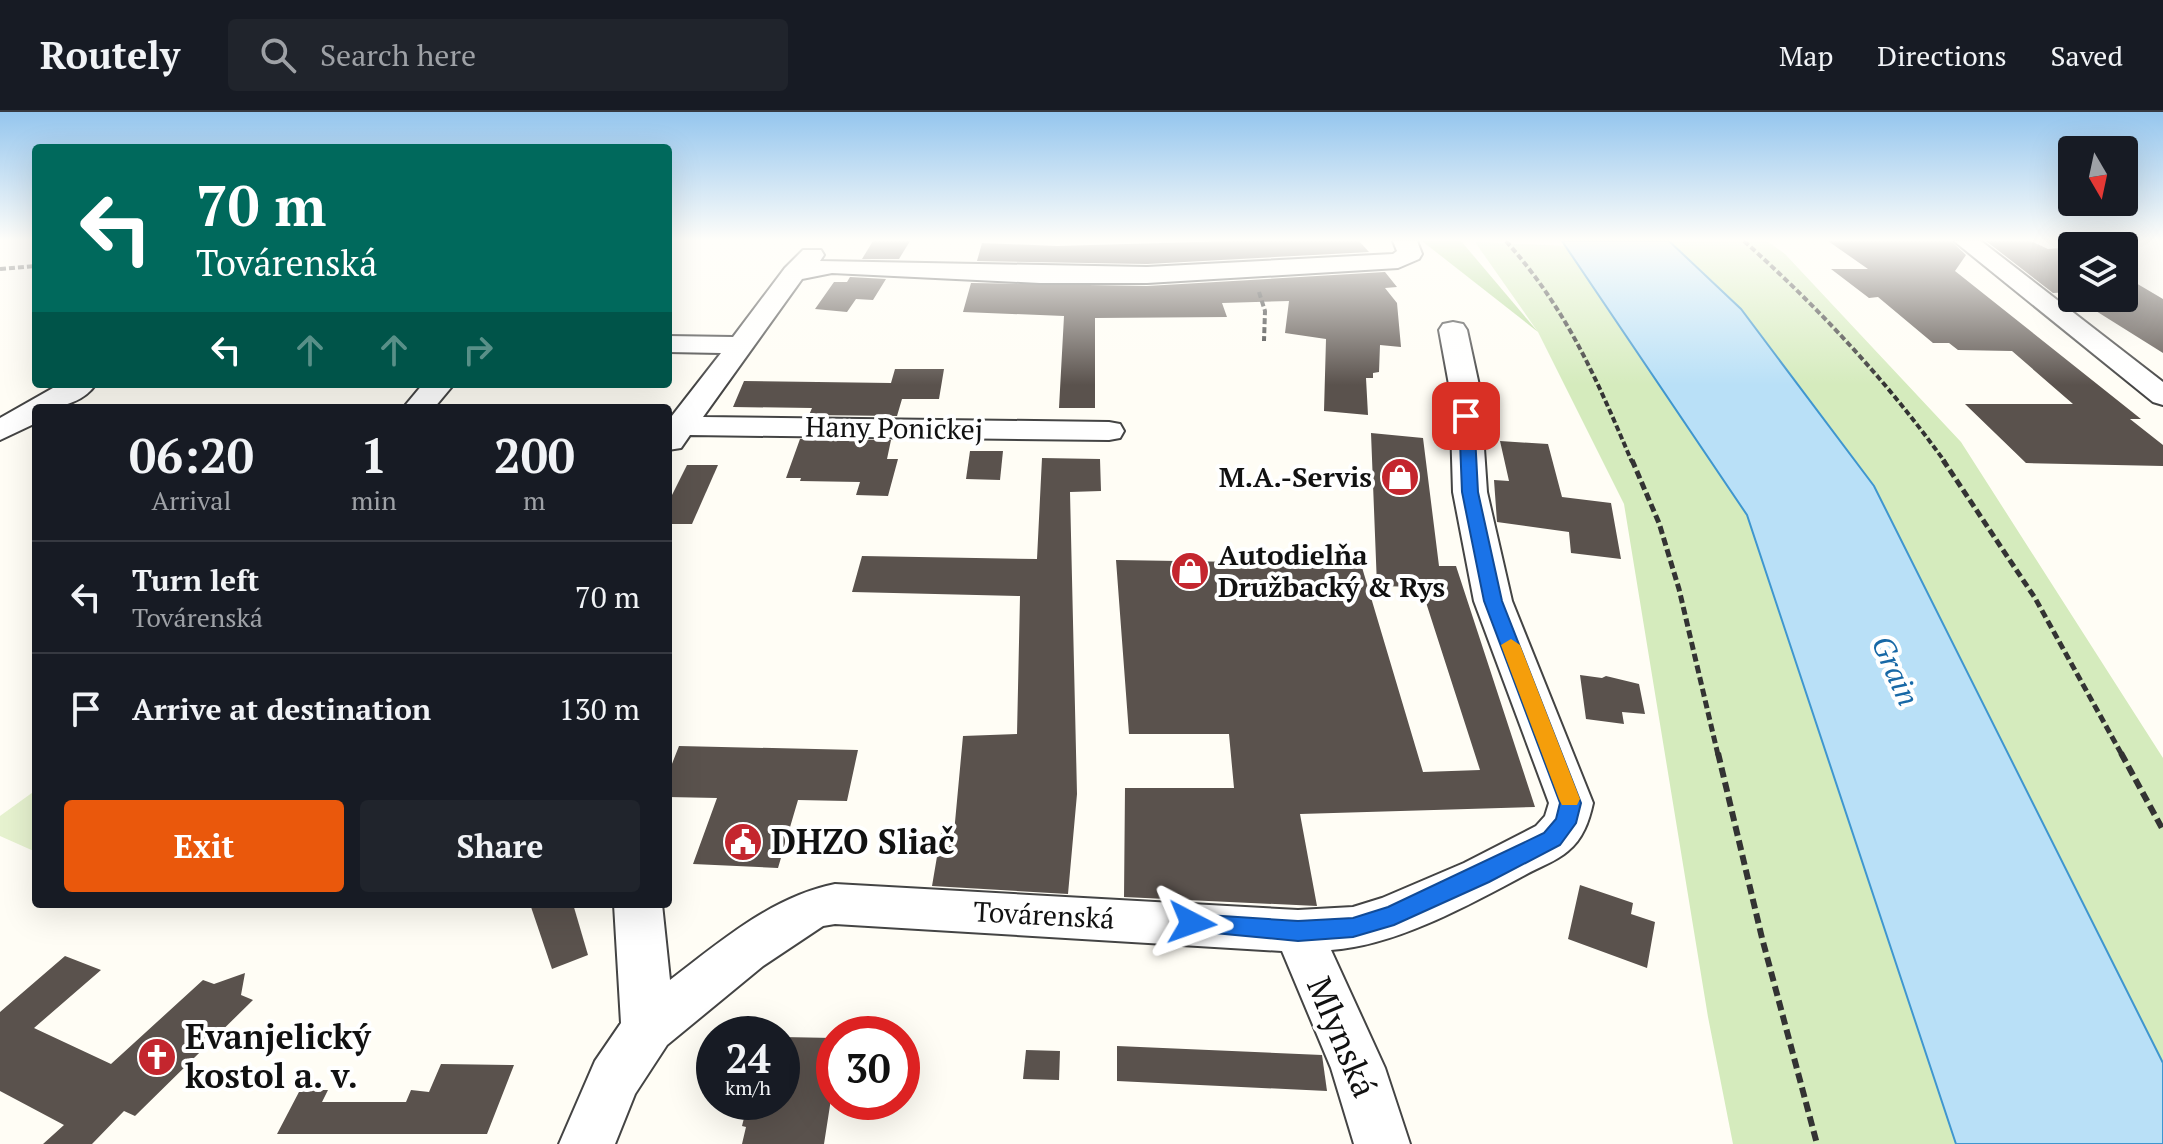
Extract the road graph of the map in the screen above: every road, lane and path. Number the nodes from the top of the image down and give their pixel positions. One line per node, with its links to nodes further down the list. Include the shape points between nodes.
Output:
1 (782, 289): 9 (street)
2 (1256, 289): 7 (path, via 1265,311)
3 (1546, 289): 25 (path, via 1585,353 1659,523)
4 (1794, 289): 19 (path, via 1872,368 1915,423 2038,604)
5 (2027, 289): 12 (street)
6 (1453, 330): 21 (street, Továrenská, via 1465,390 1477,536 1493,601 1571,803 1566,823 1552,839 1394,915 1353,928)
7 (1264, 341)
8 (672, 344): 9 (street)
9 (740, 345): 18 (street)
10 (74, 388): 13 (street)
11 (436, 388): 14 (street)
12 (2163, 396)
13 (47, 404)
14 (422, 404)
15 (32, 412): 16 (street)
16 (0, 431)
17 (1109, 431): 18 (street, Hany Ponickej)
18 (674, 435)
19 (2163, 830)
20 (638, 908): 22 (street)
21 (1298, 931): 22 (street, Továrenská, via 835,904 811,909 745,951); 24 (street, Mlynská, via 1358,1068)
22 (648, 1028): 23 (street, Továrenská, via 614,1079)
23 (587, 1144)
24 (1382, 1144)
25 (1817, 1144)

